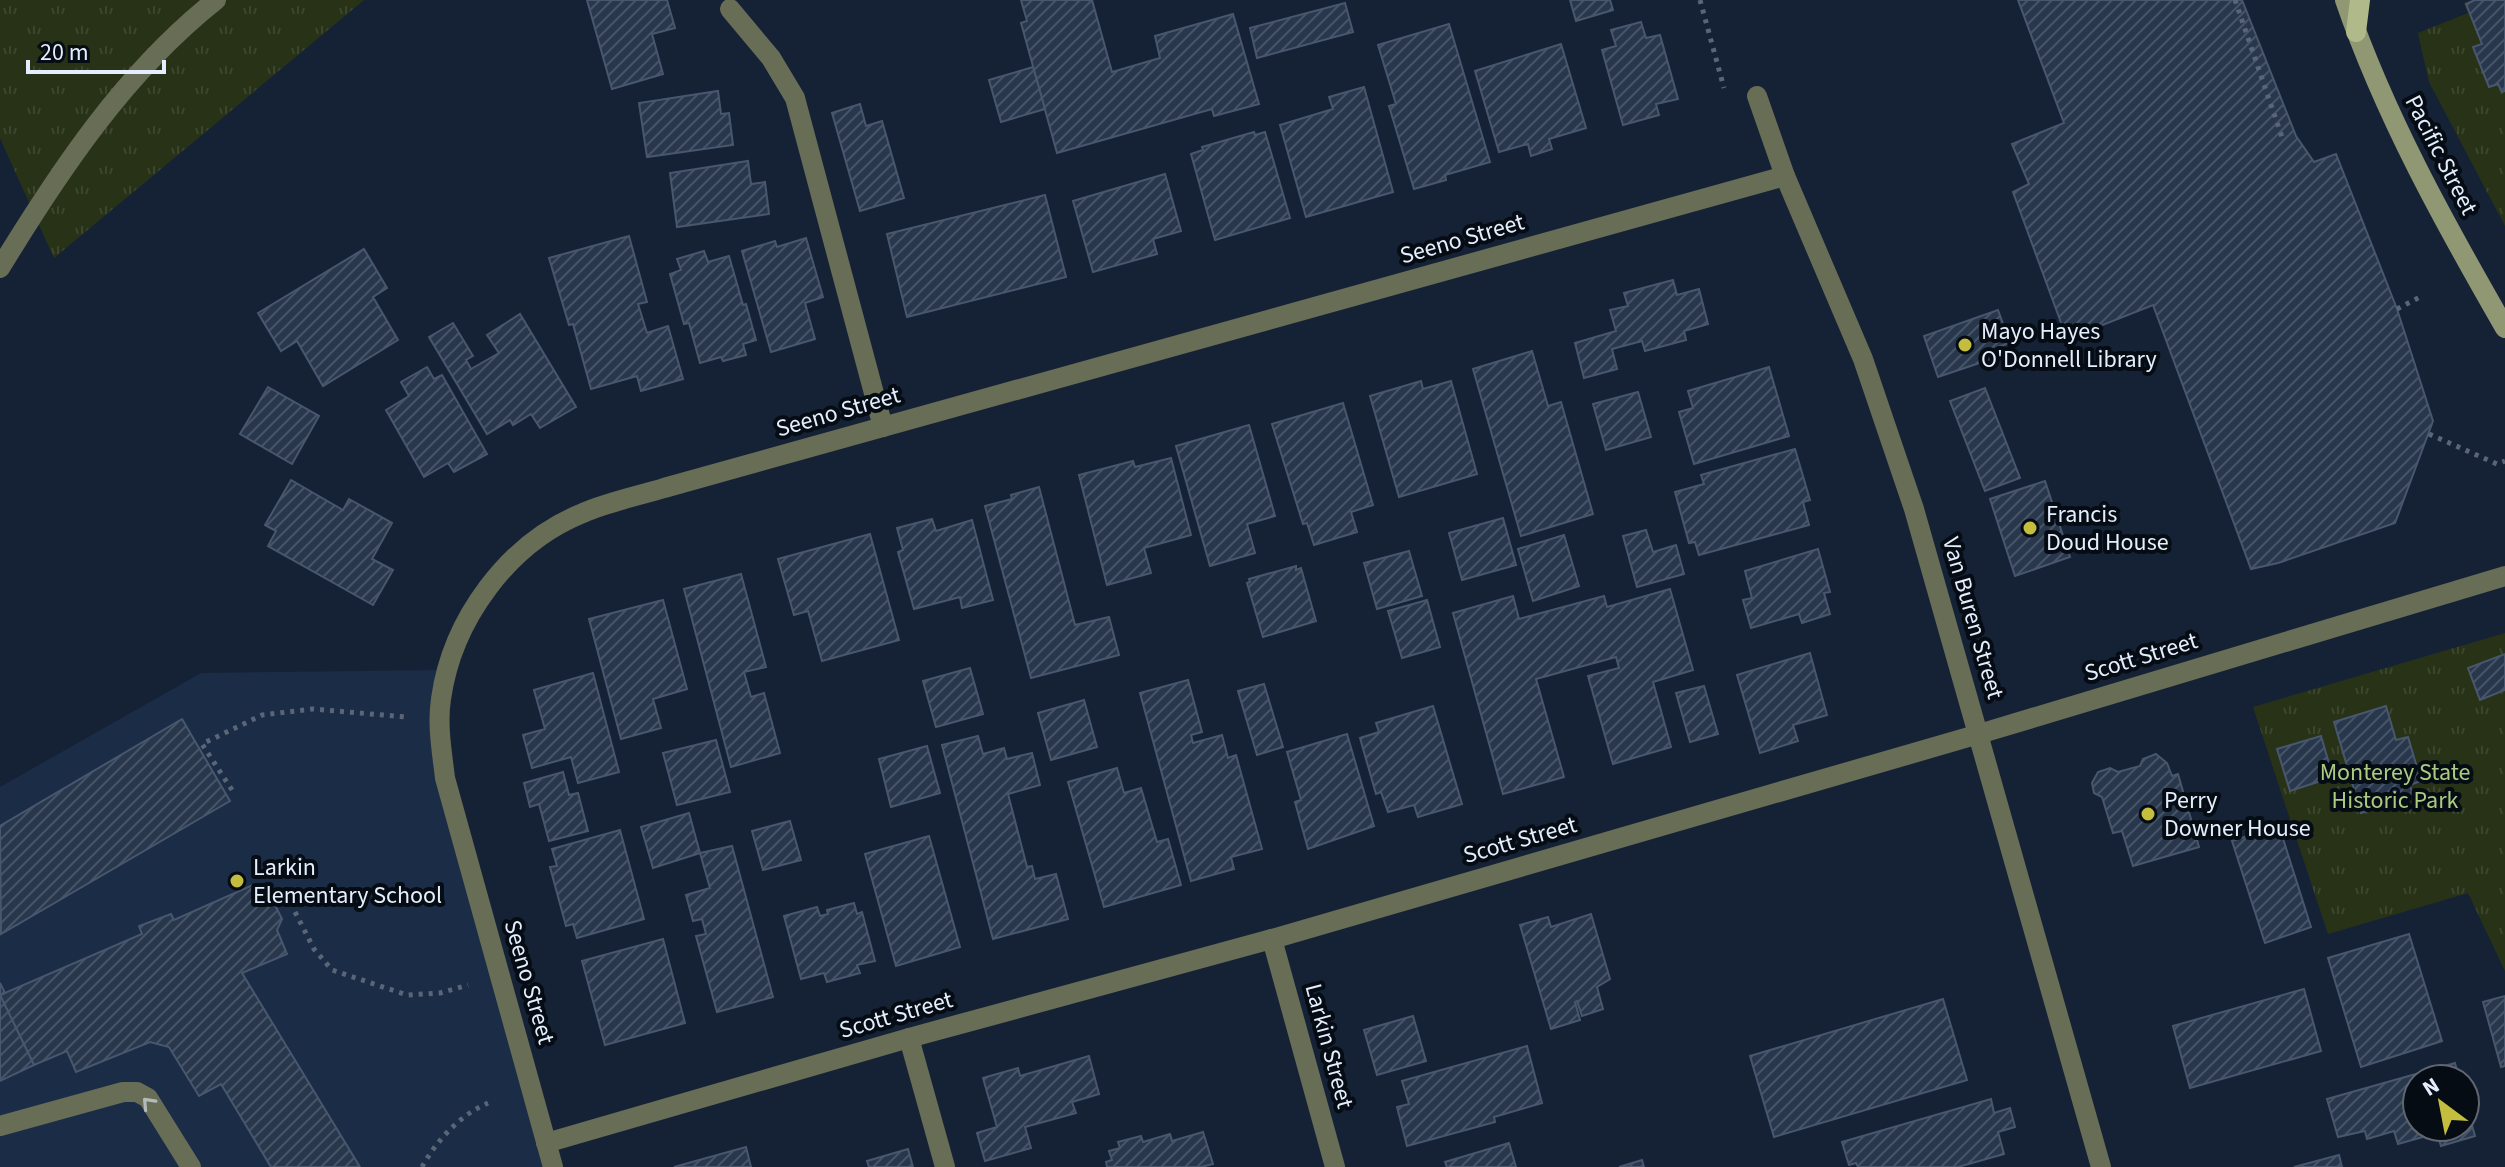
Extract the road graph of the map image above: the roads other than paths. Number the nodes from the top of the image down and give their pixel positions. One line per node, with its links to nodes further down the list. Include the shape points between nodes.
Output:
1 (216, 0): 8 (street, via 166,44 103,115)
2 (2345, 0): 5 (main road, Pacific Street)
3 (2360, 0): 5 (main road)
4 (730, 9): 10 (street, via 771,58 795,98)
5 (2356, 32): 9 (main road, Pacific Street, via 2410,155)
6 (1757, 96): 7 (street, Van Buren Street)
7 (1785, 176): 10 (street, Seeno Street); 12 (street, Van Buren Street, via 1884,417)
8 (0, 268)
9 (2505, 328)
10 (883, 427): 16 (street, Seeno Street, via 582,513 531,541 470,612 446,670 440,719 445,778)
11 (2505, 576): 12 (street, Scott Street)
12 (1979, 734): 13 (street, Scott Street); 21 (street, Van Buren Street)
13 (1272, 939): 14 (street, Scott Street); 20 (street, Larkin Street)
14 (909, 1038): 16 (street, Scott Street); 19 (street)
15 (0, 1126): 17 (street, one-way to 15, via 148,1098 137,1092)
16 (546, 1143): 18 (street, Seeno Street)
17 (191, 1167)
18 (553, 1167)
19 (945, 1167)
20 (1335, 1167)
21 (2101, 1167)

